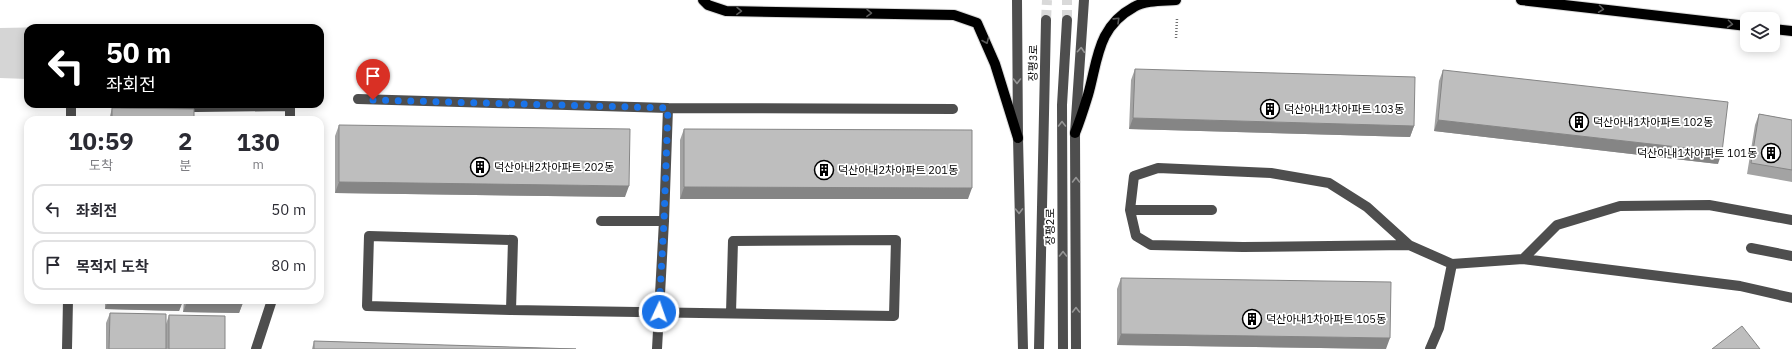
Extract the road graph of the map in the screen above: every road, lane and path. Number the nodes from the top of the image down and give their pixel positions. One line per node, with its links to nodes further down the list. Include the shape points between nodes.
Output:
1 (703, 0): 16 (main road, one-way to 16, via 708,5 726,11 954,15 978,23 996,64)
2 (1017, 0): 16 (street, one-way to 16)
3 (1084, 0): 15 (street, one-way to 3)
4 (1176, 0): 15 (main road, one-way to 4, via 1088,96 1098,48 1106,32 1118,18 1135,6)
5 (1521, 0): 8 (main road, one-way to 8)
6 (1046, 20): 12 (street, 장평3로)
7 (1067, 20): 38 (street, 장평2로, one-way to 7, via 1062,104)
8 (1740, 25)
9 (1780, 30): 10 (main road)
10 (1792, 31)
11 (358, 99): 13 (street)
12 (1044, 106): 37 (street, 장평2로)
13 (668, 108): 14 (street); 21 (street)
14 (953, 109)
15 (1076, 134): 39 (street, one-way to 15)
16 (1018, 138): 36 (street, one-way to 36)
17 (1130, 210): 18 (street); 22 (street, via 1136,236 1150,245); 22 (street, via 1134,176 1158,168 1271,173 1329,183 1367,207)
18 (1212, 210)
19 (1792, 220): 25 (street, via 1709,204 1620,206 1557,225)
20 (601, 221): 21 (street)
21 (664, 221): 31 (street)
22 (1409, 245): 26 (street)
23 (1751, 248): 24 (street)
24 (1792, 256)
25 (1524, 259): 26 (street); 27 (street, via 1740,286)
26 (1452, 264): 40 (street, via 1439,328)
27 (1792, 298)
28 (68, 304): 33 (street)
29 (271, 304): 34 (street)
30 (511, 310): 30 (street, via 513,240 369,236 367,306); 31 (street)
31 (659, 312): 32 (street); 35 (street)
32 (731, 313): 32 (street, via 894,316 896,240 733,241)
33 (67, 349)
34 (256, 349)
35 (657, 349)
36 (1023, 349)
37 (1039, 349)
38 (1063, 349)
39 (1076, 349)
40 (1430, 349)

